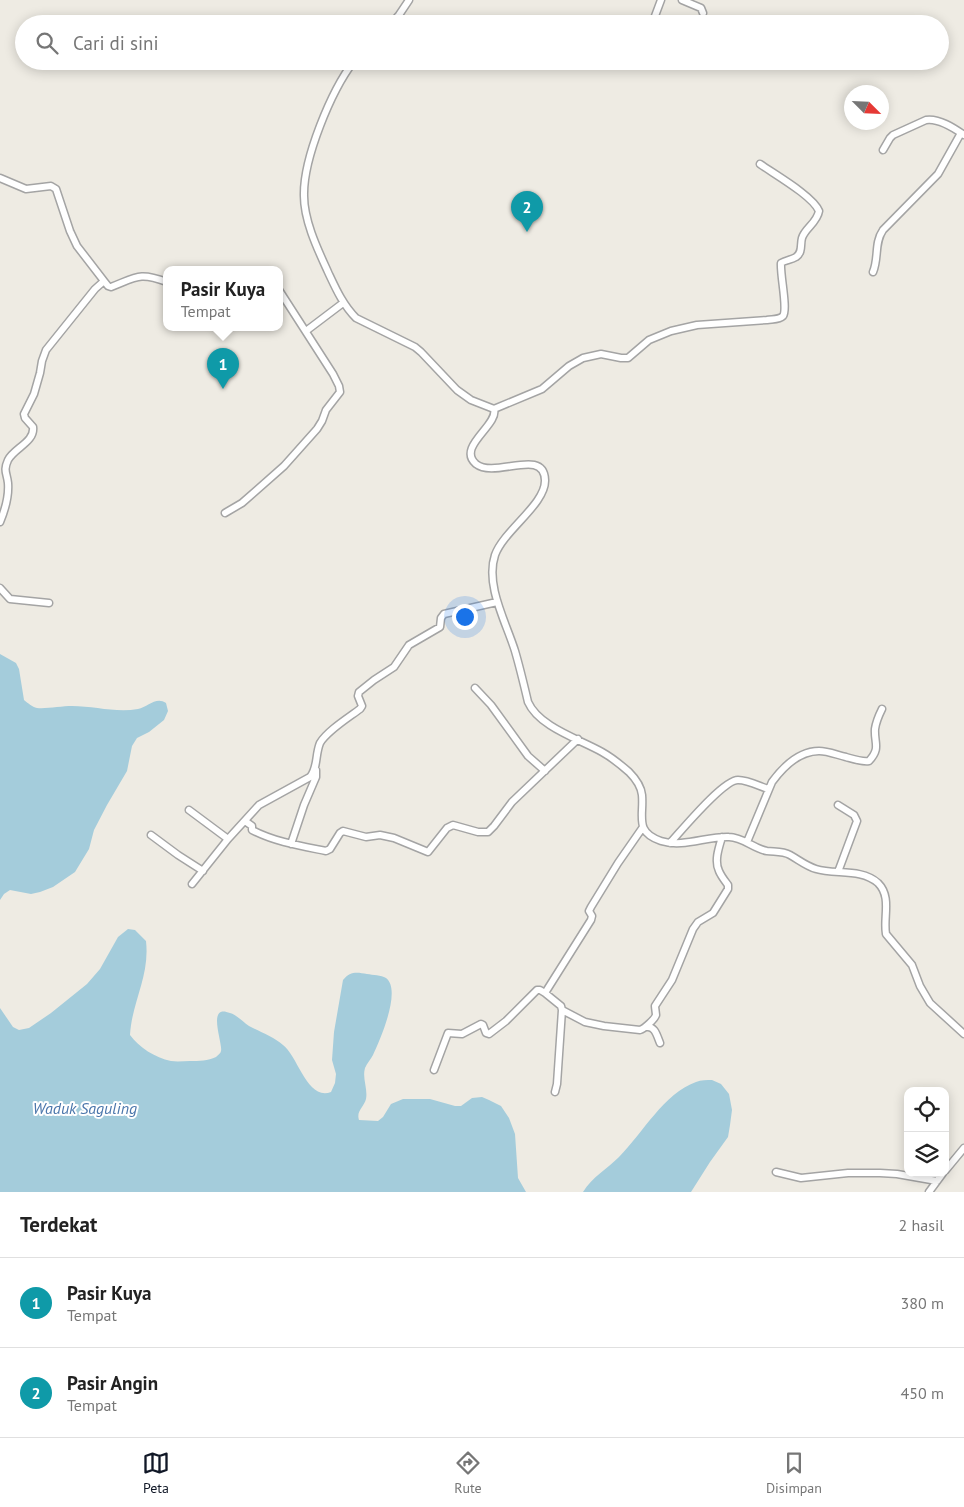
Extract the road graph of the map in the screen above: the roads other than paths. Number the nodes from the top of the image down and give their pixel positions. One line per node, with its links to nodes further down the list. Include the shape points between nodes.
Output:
1 (409, 0): 5 (street)
2 (661, 0): 6 (street)
3 (682, 0): 4 (street, via 701,8)
4 (704, 14)
5 (399, 15)
6 (655, 15)
7 (347, 70): 16 (street, via 333,96 308,160 304,198 319,252)
8 (962, 134): 9 (street, via 938,121 926,120 893,135); 12 (street, via 938,174 879,235)
9 (884, 150)
10 (760, 164): 18 (street, via 808,198 819,211 802,237 799,254 781,263 786,307 782,316 670,331 650,340 625,359 601,354 584,358 542,389)
11 (0, 178): 14 (street, via 26,189 51,186 56,189 77,246)
12 (873, 272)
13 (163, 280): 14 (street, via 133,277 111,286)
14 (104, 281): 20 (street, via 50,343 43,356 34,394 24,414 34,426 34,431 8,459 4,470 8,489)
15 (283, 296): 17 (street)
16 (344, 303): 17 (street); 18 (street, via 356,318 421,352 471,400)
17 (306, 331): 19 (street, via 339,386 339,394 317,429 284,466 242,503)
18 (494, 409): 22 (street, via 493,419 474,444 474,462 490,470 533,464 542,469 545,478 542,493 509,532 495,556 493,575)
19 (225, 513)
20 (0, 522)
21 (0, 588): 23 (street, via 10,600)
22 (497, 602): 26 (street, via 532,710 547,723); 27 (street, via 444,614 440,627 407,648 394,667 359,692 361,708 323,739)
23 (49, 603)
24 (475, 688): 28 (street, via 528,756)
25 (882, 709): 29 (street, via 876,724 877,748 869,760 860,761 818,751 804,754 787,765)
26 (578, 739): 28 (street); 33 (street, via 604,753 636,780 641,789)
27 (315, 767): 32 (street, via 310,778 259,805); 39 (street, via 316,774)
28 (545, 771): 39 (street, via 512,802 488,832 450,826 428,852 399,839 380,835 366,837 343,831 327,851)
29 (768, 789): 37 (street); 38 (street, via 745,781 732,781 720,789)
30 (838, 805): 41 (street, via 854,815 857,821)
31 (189, 810): 36 (street)
32 (245, 821): 36 (street); 39 (street, via 255,832)
33 (643, 827): 38 (street, via 654,838); 43 (street, via 591,906 591,920)
34 (151, 835): 40 (street)
35 (722, 837): 37 (street); 38 (street); 45 (street, via 717,865 728,889 713,913 693,929 672,980 655,1006 656,1016)
36 (228, 839): 40 (street)
37 (747, 842): 41 (street, via 764,850 790,855 812,868)
38 (670, 843)
39 (291, 844)
40 (203, 871): 42 (street)
41 (838, 872): 46 (street, via 863,876 878,884 886,901 886,934 912,965 930,1003)
42 (192, 884)
43 (545, 993): 44 (street); 48 (street, via 537,990 489,1034 481,1024 462,1034 448,1033)
44 (562, 1010): 45 (street, via 599,1025 640,1030); 49 (street)
45 (647, 1026): 47 (street, via 653,1028)
46 (964, 1034)
47 (660, 1043)
48 (434, 1070)
49 (555, 1092)
50 (964, 1148): 51 (street)
51 (949, 1166)
52 (776, 1172): 54 (street, via 801,1178 880,1173)
53 (940, 1177): 54 (street)
54 (937, 1180): 55 (street)
55 (929, 1192)

